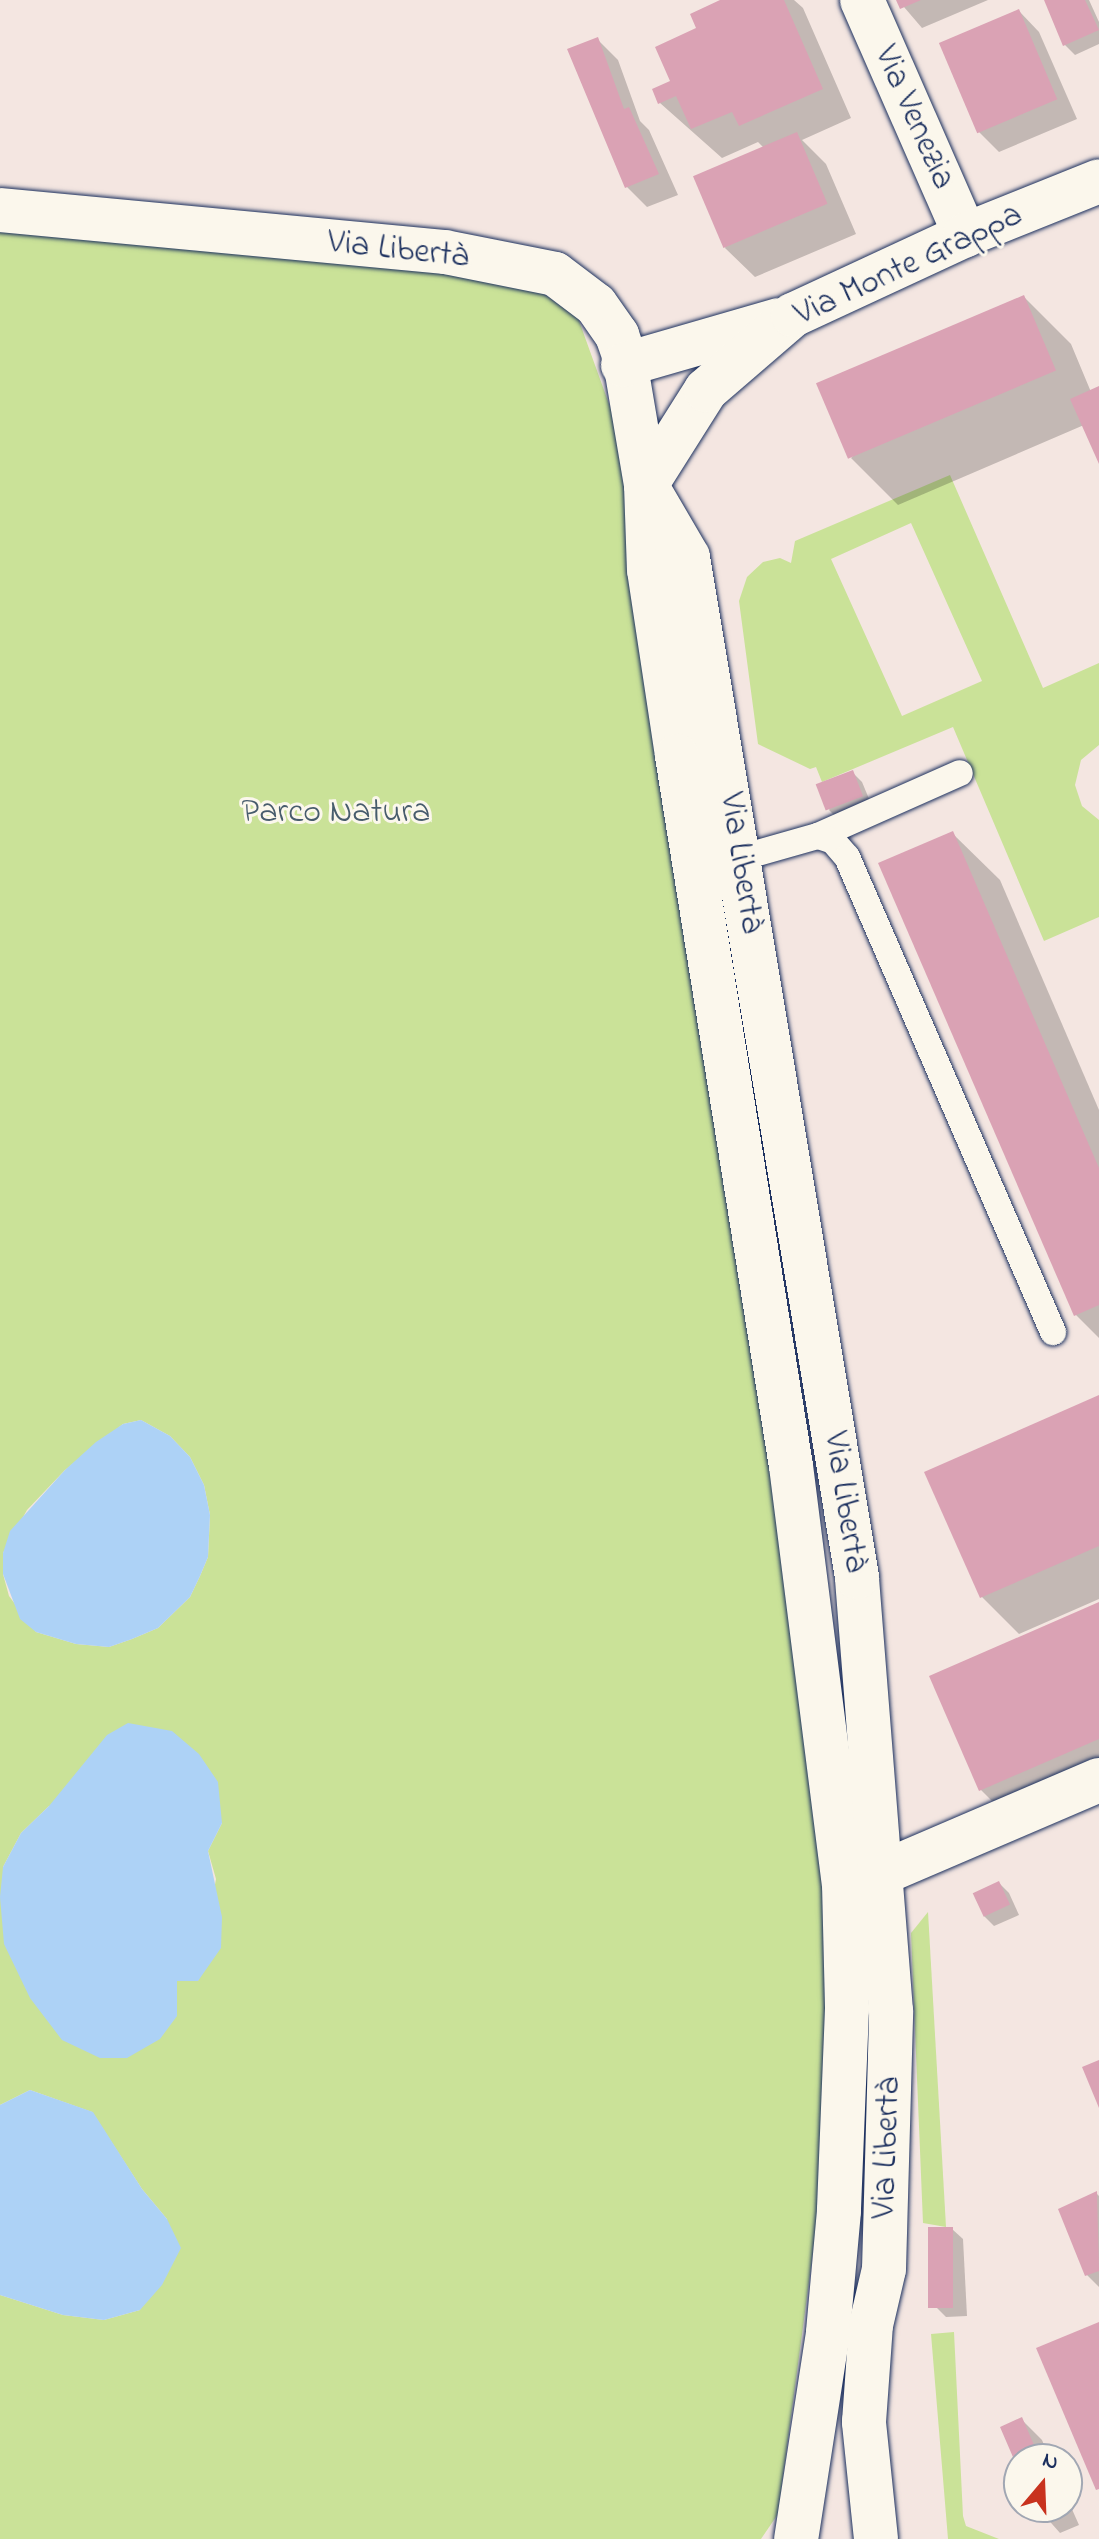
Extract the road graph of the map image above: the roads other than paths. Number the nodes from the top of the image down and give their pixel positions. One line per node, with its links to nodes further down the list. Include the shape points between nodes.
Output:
1 (862, 0): 4 (street, Via Venezia)
2 (1099, 181): 4 (street, Via Monte Grappa)
3 (0, 210): 6 (street, Via Libertà, via 445,252 555,274 596,305 617,335)
4 (965, 235): 5 (street, Via Monte Grappa)
5 (793, 315): 6 (street); 7 (street, Via Monte Grappa, via 706,390)
6 (623, 365): 7 (street, Via Libertà)
7 (646, 485): 10 (street, Via Libertà, via 688,557); 11 (street, Via Libertà, via 649,570)
8 (960, 773): 9 (lane)
9 (818, 836): 10 (lane); 12 (lane, via 833,841 847,857)
10 (739, 858): 11 (lane); 14 (street, Via Libertà, via 857,1577)
11 (695, 870): 14 (street, Via Libertà)
12 (1053, 1332)
13 (1099, 1780): 14 (street)
14 (863, 1879): 15 (street, Via Libertà, via 847,2009 828,2333); 16 (street, Via Libertà, via 891,2011 884,2269 871,2325 864,2422)
15 (796, 2539)
16 (876, 2539)

